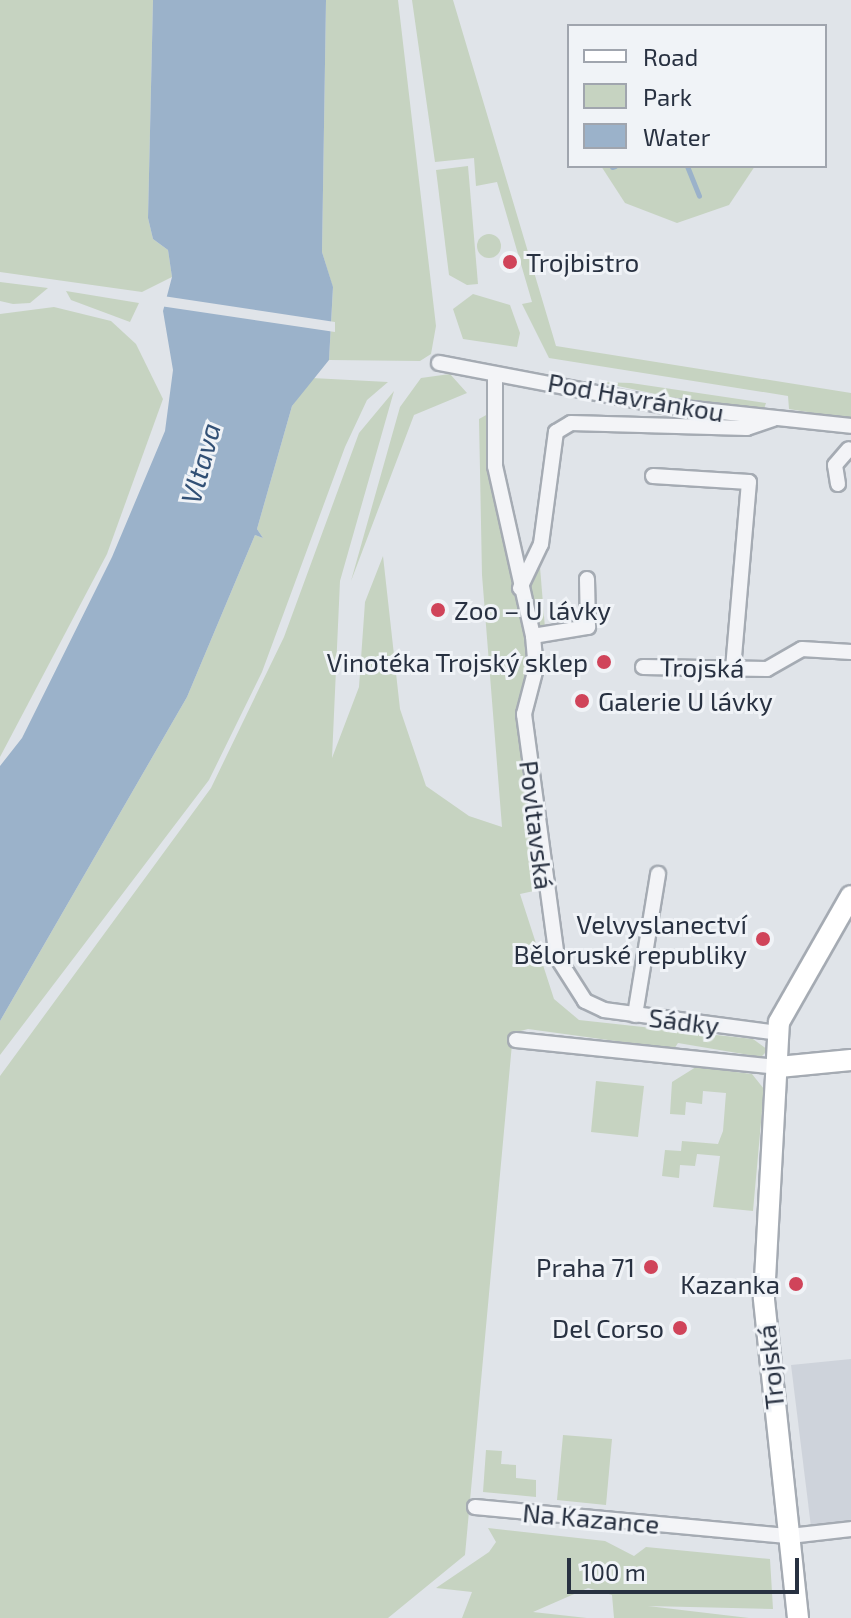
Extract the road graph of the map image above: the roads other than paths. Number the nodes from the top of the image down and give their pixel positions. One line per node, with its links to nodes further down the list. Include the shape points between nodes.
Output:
1 (439, 363): 2 (street)
2 (495, 374): 3 (street, Pod Havránkou, via 665,406); 9 (street, Povltavská, via 495,466)
3 (777, 418): 4 (street, Pod Havránkou); 9 (street, Pod Havránkou, via 747,428 571,423 556,432 541,544)
4 (851, 429): 5 (street)
5 (850, 451): 7 (street, via 835,465)
6 (653, 476): 13 (street, via 749,482)
7 (838, 484)
8 (587, 579): 10 (street, via 588,627)
9 (520, 588): 10 (street, Povltavská)
10 (533, 636): 16 (street, Povltavská, via 536,668 525,728 557,957 585,1001)
11 (851, 652): 13 (street, Trojská, via 802,649 767,669)
12 (643, 667): 13 (street, Trojská)
13 (733, 668)
14 (658, 874): 16 (street, Sádky)
15 (851, 896): 17 (street, Trojská, via 782,1012)
16 (635, 1015): 17 (street, Sádky)
17 (779, 1033): 20 (street, Trojská)
18 (516, 1040): 20 (street, Sádky)
19 (851, 1060): 20 (street)
20 (779, 1067): 23 (street, Trojská, via 764,1298)
21 (475, 1507): 23 (street, Na Kazance)
22 (851, 1529): 23 (street, Na Kazance)
23 (790, 1536): 24 (street, Trojská)
24 (798, 1618)

